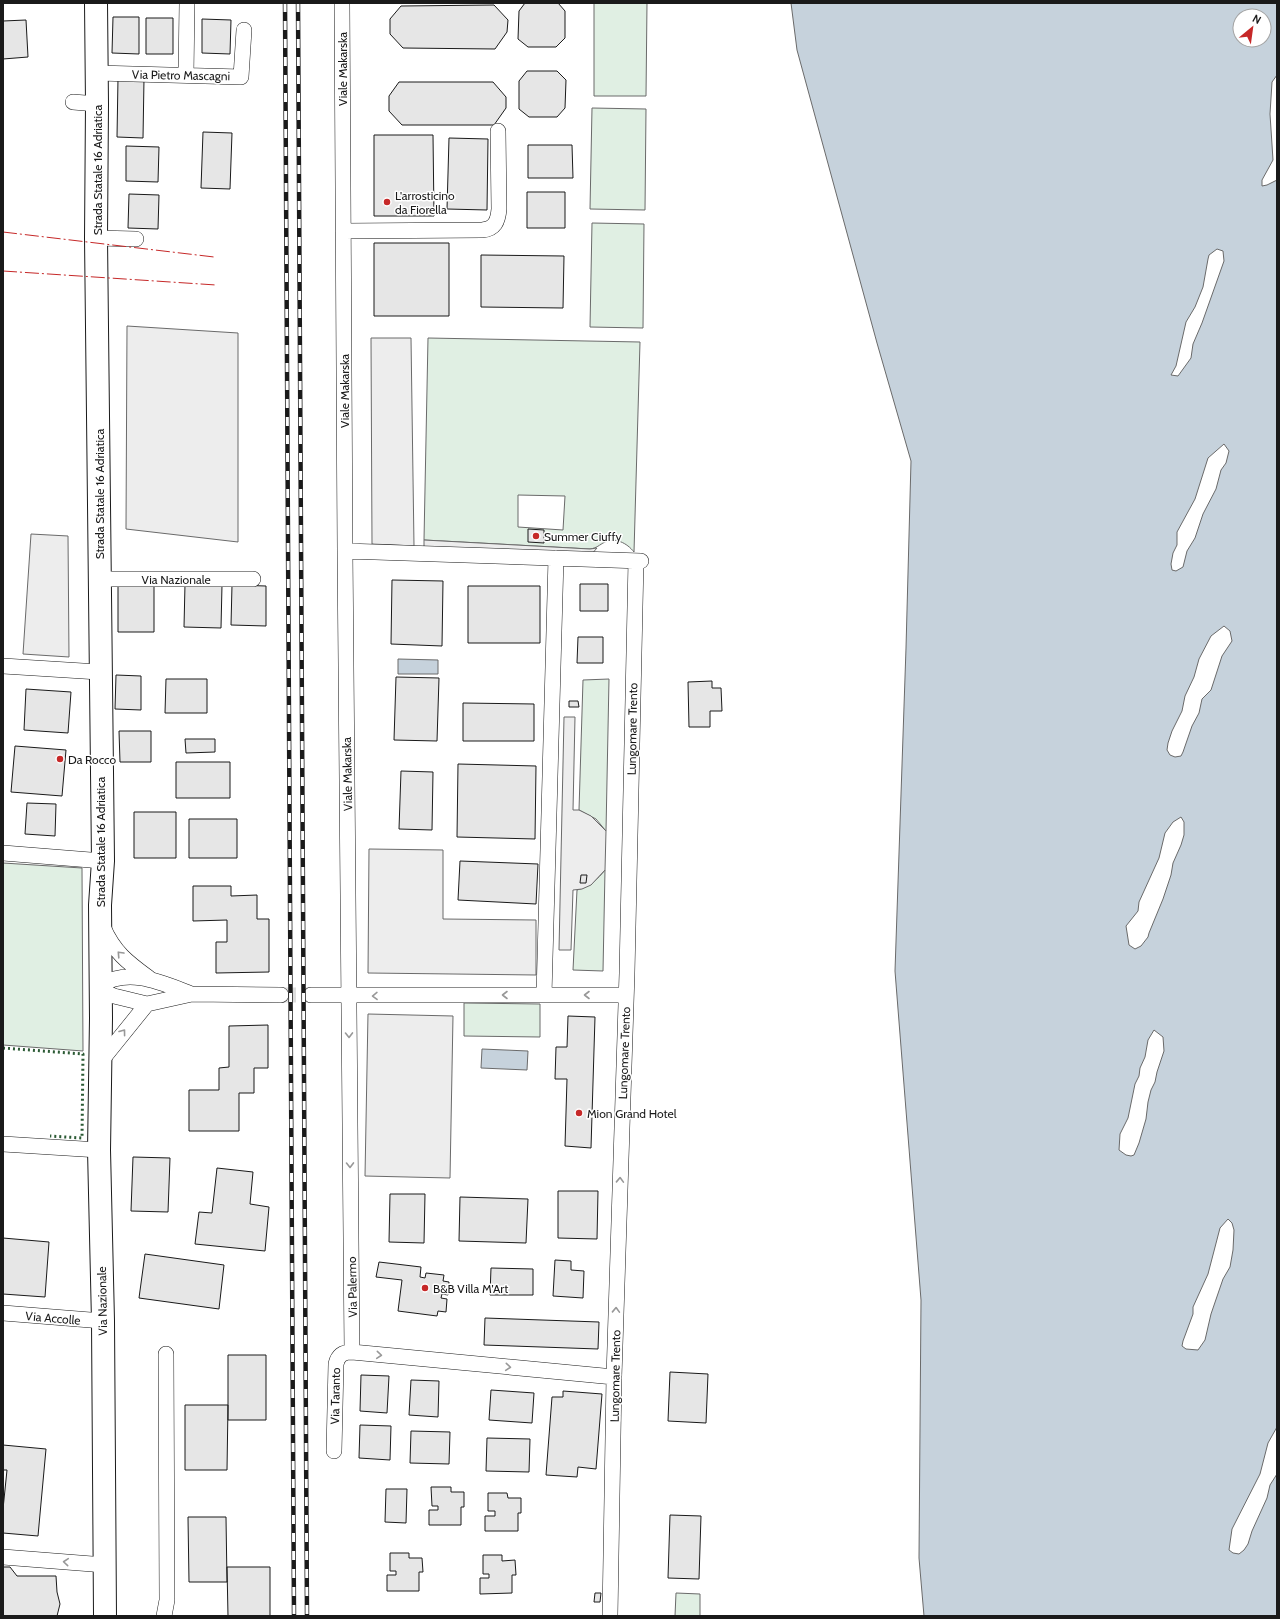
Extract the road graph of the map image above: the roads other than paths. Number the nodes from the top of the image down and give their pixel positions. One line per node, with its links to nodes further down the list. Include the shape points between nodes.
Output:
1 (96, 3): 5 (main road, Strada Statale 16 Adriatica)
2 (187, 3): 6 (street)
3 (342, 3): 10 (street, Viale Makarska)
4 (244, 30): 6 (street, Via Pietro Mascagni, via 242,77)
5 (97, 73): 6 (street, Via Pietro Mascagni); 8 (main road, Strada Statale 16 Adriatica)
6 (186, 75)
7 (73, 102): 8 (street)
8 (97, 104): 11 (main road, Strada Statale 16 Adriatica)
9 (498, 131): 10 (street, via 499,208 497,221 492,227 482,230)
10 (343, 231): 13 (street, Viale Makarska)
11 (96, 238): 12 (street); 15 (main road, Strada Statale 16 Adriatica)
12 (136, 239)
13 (345, 551): 14 (street); 29 (street, Viale Makarska)
14 (556, 558): 27 (street); 28 (street, Lungomare Trento, via 639,561)
15 (99, 579): 16 (street, Via Nazionale); 18 (main road, Strada Statale 16 Adriatica)
16 (253, 579)
17 (3, 666): 18 (street)
18 (100, 672): 20 (main road, Strada Statale 16 Adriatica)
19 (3, 853): 20 (street)
20 (103, 861): 21 (main road, Strada Statale 16 Adriatica)
21 (100, 920): 22 (street, one-way to 21, via 110,943); 23 (main road, Strada Statale 16 Adriatica)
22 (150, 978): 23 (street, via 120,977); 24 (street)
23 (100, 985): 30 (street, via 114,996); 31 (main road, Via Nazionale)
24 (192, 994): 25 (street); 30 (street)
25 (281, 995)
26 (311, 995): 29 (street)
27 (544, 995): 28 (street, one-way to 27); 29 (street, one-way to 29)
28 (626, 995): 38 (street, Lungomare Trento, one-way to 28)
29 (348, 996): 36 (street, Via Palermo, one-way to 36)
30 (146, 1004): 31 (street, one-way to 30)
31 (101, 1061): 33 (main road, Via Nazionale)
32 (3, 1144): 33 (street)
33 (99, 1150): 35 (main road, Via Nazionale)
34 (3, 1313): 35 (street, Via Accolle)
35 (103, 1321): 41 (main road, Via Nazionale)
36 (352, 1352): 38 (street, one-way to 38); 39 (street, Via Taranto, via 340,1356 336,1364)
37 (166, 1354): 43 (street, via 167,1600)
38 (614, 1377): 44 (street, Lungomare Trento)
39 (334, 1451)
40 (3, 1557): 41 (street, one-way to 40)
41 (105, 1565): 42 (main road, Via Nazionale)
42 (105, 1616)
43 (164, 1616)
44 (610, 1616)

